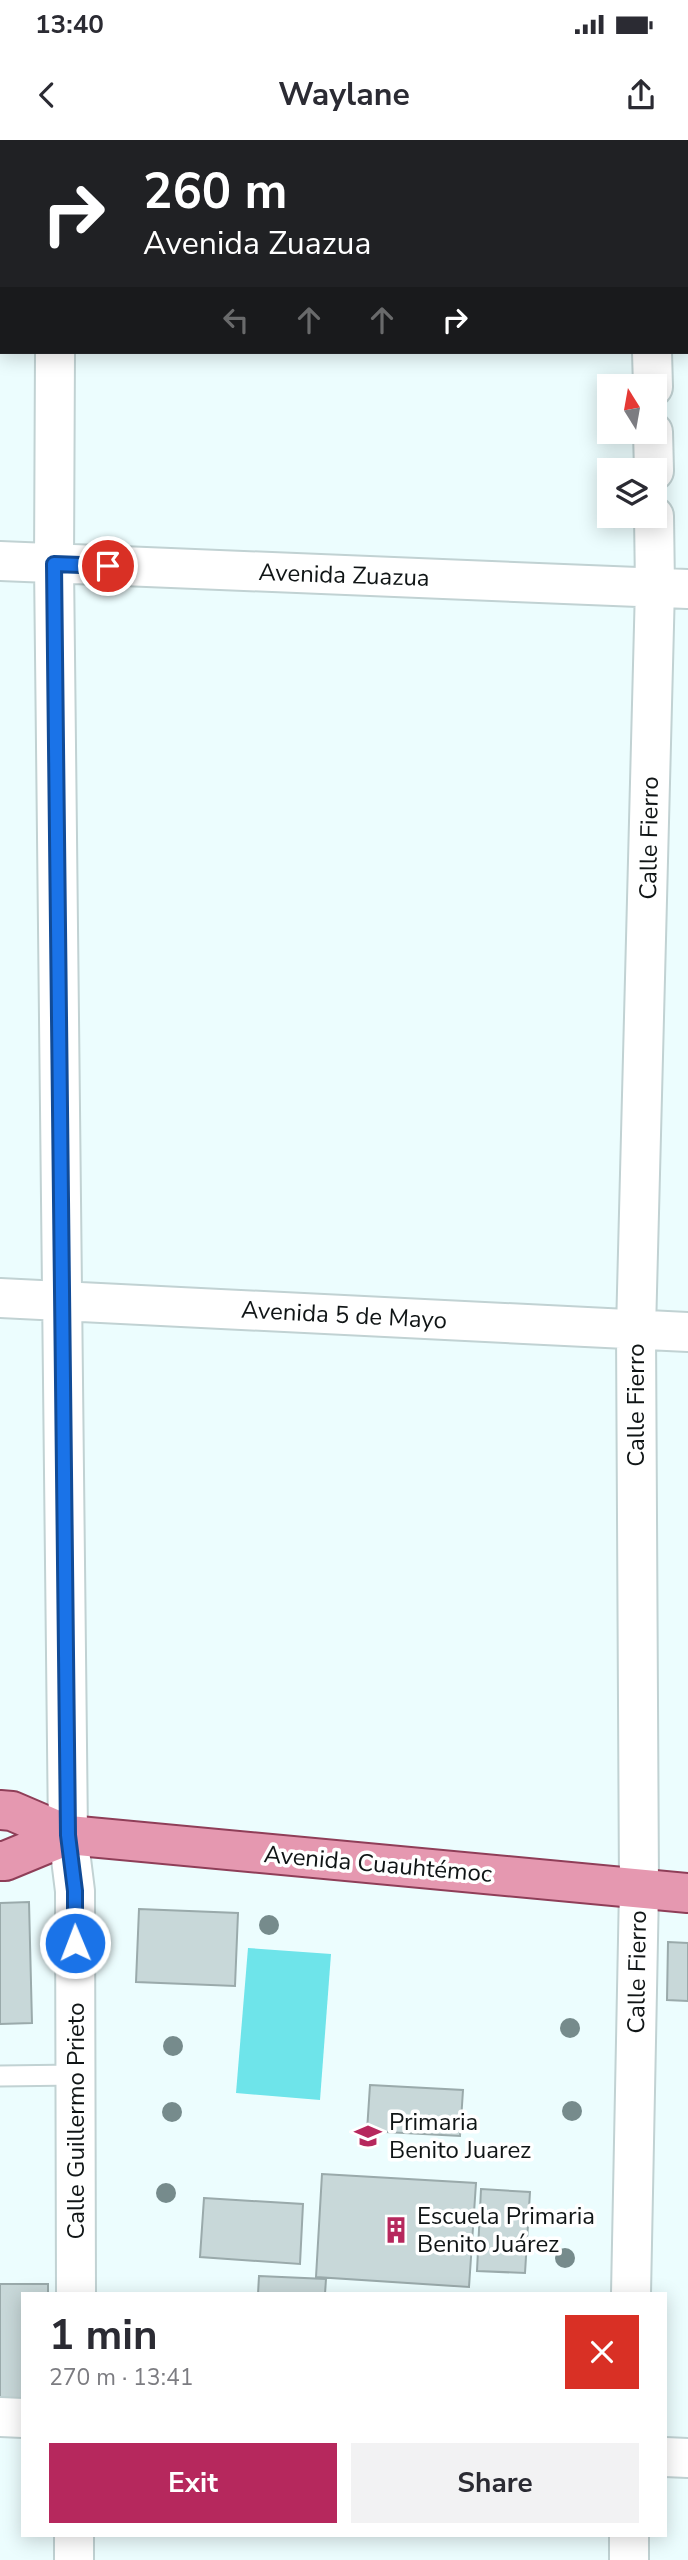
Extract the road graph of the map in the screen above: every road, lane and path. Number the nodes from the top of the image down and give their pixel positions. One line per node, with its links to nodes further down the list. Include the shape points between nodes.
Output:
1 (55, 354): 6 (street, Calle Guillermo Prieto)
2 (652, 354): 3 (street)
3 (653, 374)
4 (657, 528): 7 (street, Calle Fierro)
5 (0, 561): 6 (street, Avenida Zuazua)
6 (54, 564): 7 (street, Avenida Zuazua); 9 (street, Calle Guillermo Prieto)
7 (671, 588): 10 (street, Calle Fierro)
8 (0, 1298): 9 (street, Avenida 5 de Mayo)
9 (63, 1301): 10 (street, Avenida 5 de Mayo); 13 (street, Calle Guillermo Prieto)
10 (636, 1330): 11 (street, Avenida 5 de Mayo); 15 (street, Calle Fierro)
11 (688, 1332)
12 (0, 1810): 13 (main road)
13 (68, 1835): 14 (main road); 15 (main road, Avenida Cuauhtémoc); 18 (street, Calle Guillermo Prieto, via 75,1891)
14 (0, 1861)
15 (639, 1889): 16 (main road, Avenida Cuauhtémoc); 20 (street, Calle Fierro)
16 (688, 1892)
17 (0, 2076): 18 (lane)
18 (76, 2076): 19 (street, Calle Guillermo Prieto)
19 (76, 2292)
20 (631, 2292)
21 (0, 2417): 22 (street)
22 (21, 2418)
23 (667, 2457): 24 (street)
24 (688, 2458)
25 (74, 2537): 27 (street)
26 (629, 2537): 28 (street)
27 (74, 2560)
28 (629, 2560)

